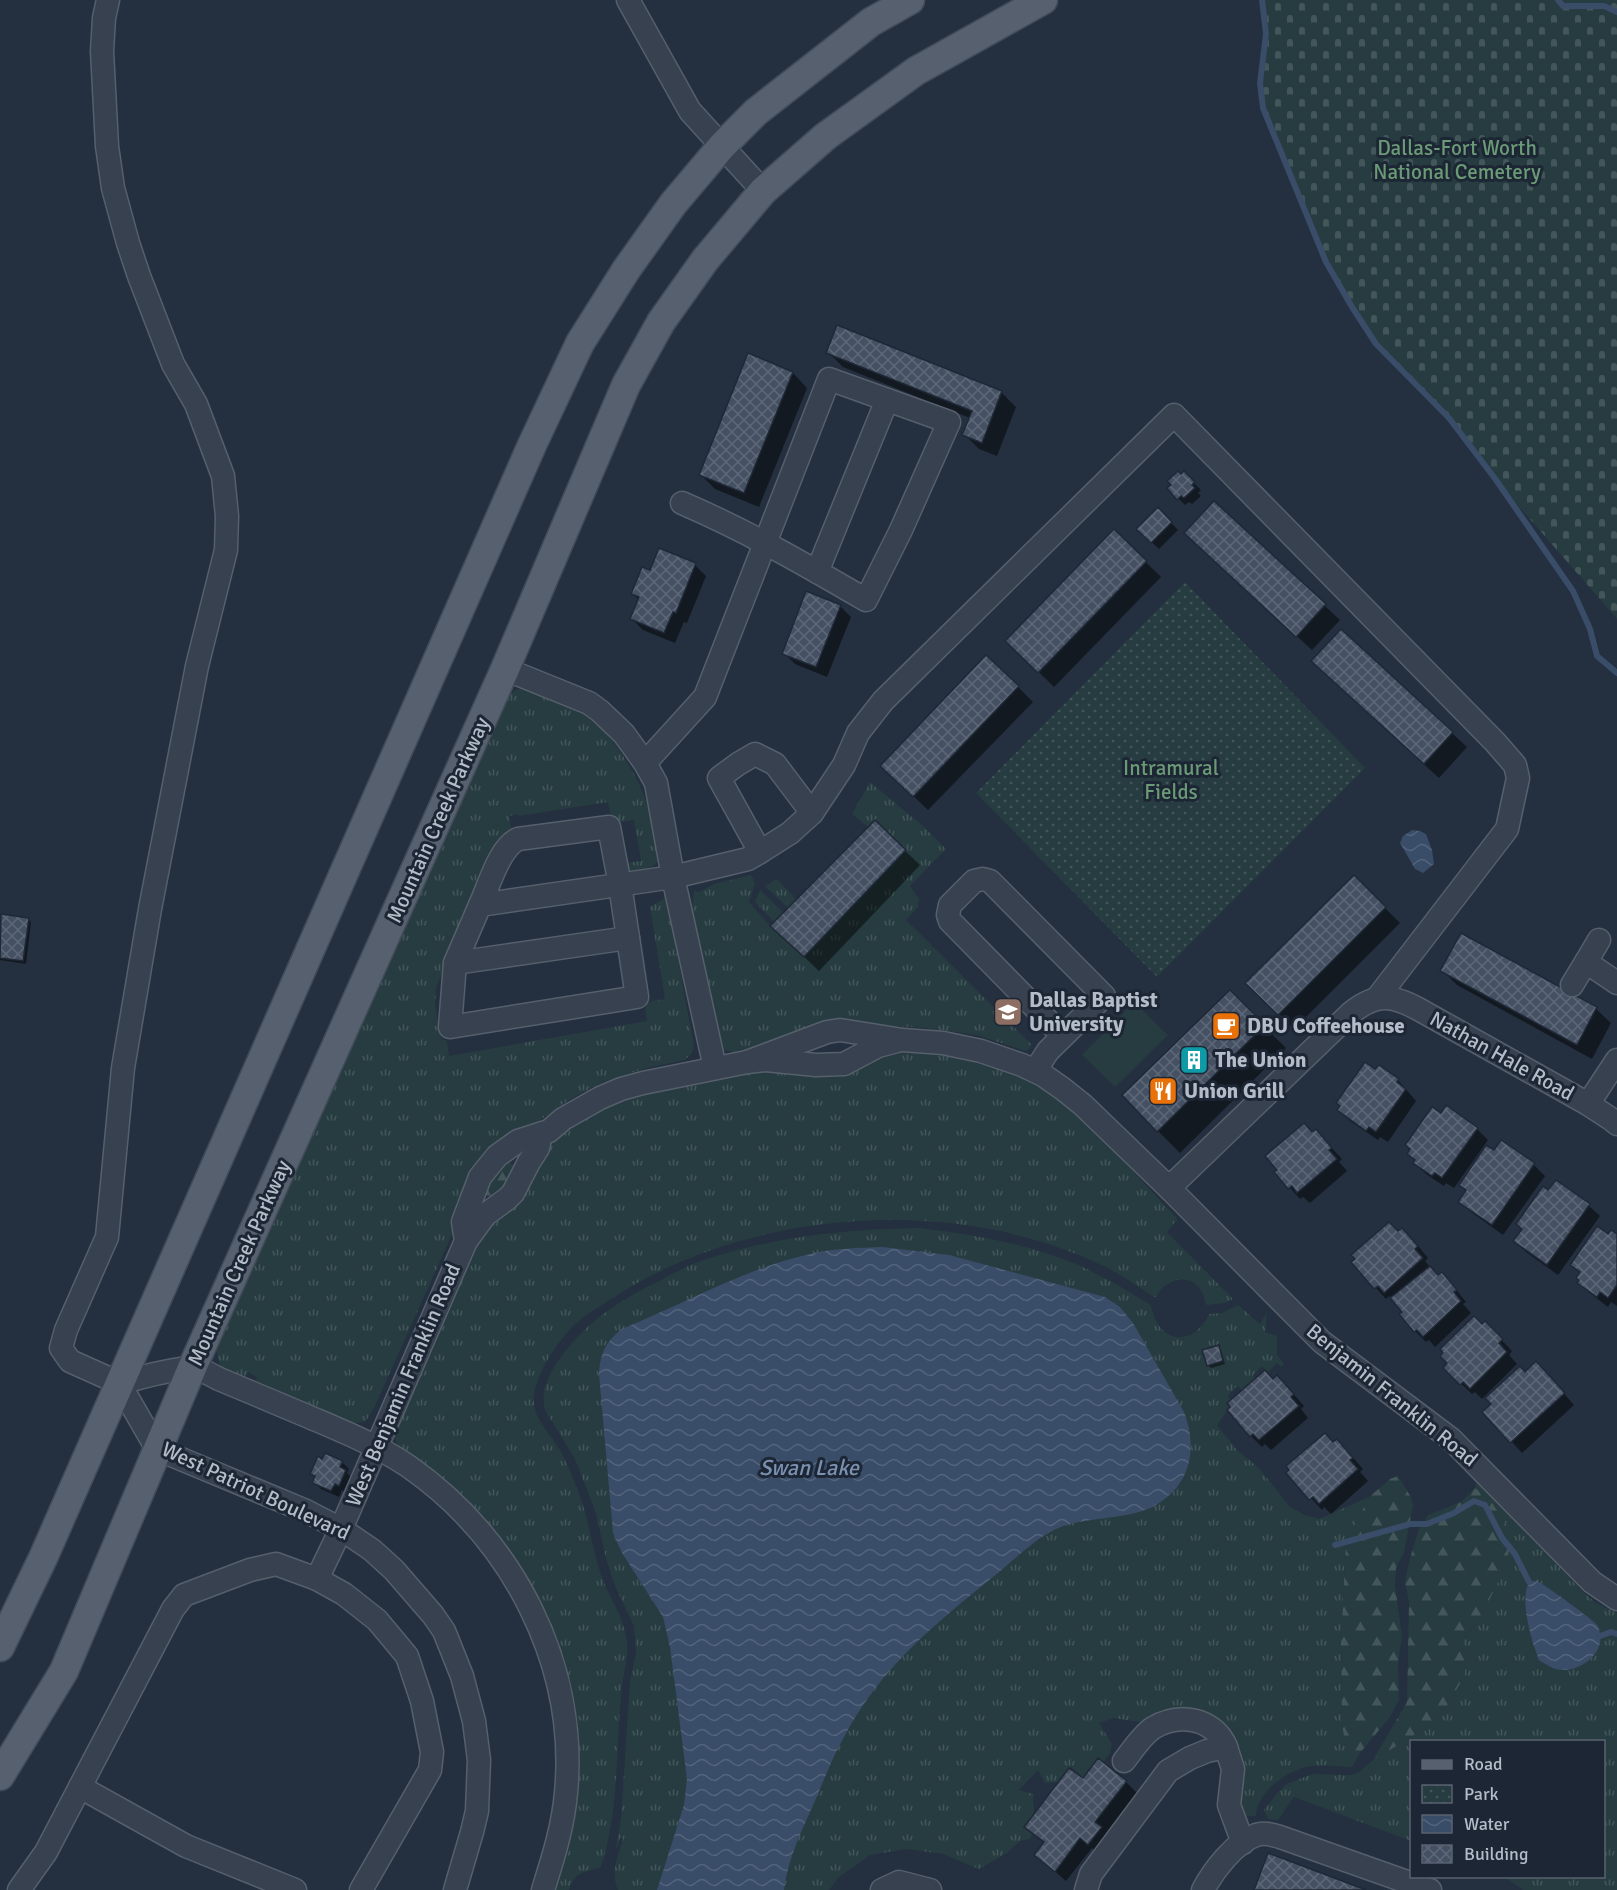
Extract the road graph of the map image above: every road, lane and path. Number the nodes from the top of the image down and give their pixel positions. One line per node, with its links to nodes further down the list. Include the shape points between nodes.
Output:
1 (108, 0): 37 (street, via 102,51 113,188 139,276 172,364 196,405 223,477 227,516 225,550 197,666 123,1068 107,1237 61,1347 70,1361)
2 (628, 0): 5 (street, via 690,111)
3 (910, 0): 5 (main road, via 871,22 810,69 756,112)
4 (1043, 0): 6 (main road, Mountain Creek Parkway, via 916,71 826,136)
5 (722, 146): 6 (street); 37 (main road, via 673,204 580,343)
6 (763, 191): 11 (main road, Mountain Creek Parkway, via 705,260 661,322 626,385)
7 (887, 400): 9 (street, via 830,379); 10 (street); 10 (street, via 949,422 866,600)
8 (682, 503): 9 (street)
9 (766, 542): 10 (street); 12 (street, via 705,697)
10 (817, 572)
11 (505, 669): 12 (street, via 600,711 624,734); 36 (main road, Mountain Creek Parkway)
12 (645, 764): 15 (street, via 656,783)
13 (812, 813): 14 (street); 14 (street, via 775,765 755,754 719,778); 24 (street, via 844,765 858,733 883,701 1174,415 1515,765 1518,778 1507,829)
14 (760, 852): 15 (street, via 748,859)
15 (673, 877): 16 (street); 29 (street)
16 (620, 885): 17 (street); 17 (street, via 609,827 518,839 502,852); 18 (street)
17 (480, 905): 21 (street)
18 (628, 938): 21 (street); 21 (street, via 637,997 450,1027)
19 (1599, 940): 20 (street)
20 (1586, 962): 22 (street); 23 (street)
21 (455, 963)
22 (1617, 983)
23 (1572, 985)
24 (1378, 997): 31 (street, Nathan Hale Road, via 1410,1004); 34 (street, via 1352,1013)
25 (1063, 1036): 25 (street, via 1104,996 990,881 974,881 950,906 950,921); 30 (street)
26 (903, 1040): 28 (street, West Benjamin Franklin Road, via 878,1046 843,1064); 28 (street, West Benjamin Franklin Road, via 840,1030); 30 (street, West Benjamin Franklin Road, via 981,1051)
27 (1617, 1060): 31 (street)
28 (747, 1062): 29 (street, West Benjamin Franklin Road)
29 (715, 1068): 33 (street, West Benjamin Franklin Road, via 621,1089)
30 (1035, 1071): 34 (street, West Benjamin Franklin Road, via 1083,1105)
31 (1588, 1104): 32 (street, Nathan Hale Road)
32 (1617, 1124)
33 (541, 1134): 35 (street, West Benjamin Franklin Road, via 538,1148 513,1193 485,1215); 35 (street, West Benjamin Franklin Road, via 518,1141 497,1156 480,1177 463,1222)
34 (1169, 1188): 42 (street, Benjamin Franklin Road, via 1322,1342 1451,1439 1592,1582)
35 (466, 1241): 38 (street, West Benjamin Franklin Road)
36 (192, 1368): 37 (street); 38 (street); 39 (main road, Mountain Creek Parkway)
37 (119, 1383): 39 (street, West Patriot Boulevard); 43 (main road)
38 (375, 1447): 40 (street, West Benjamin Franklin Road); 53 (street, via 436,1487 474,1523 506,1564 536,1618 562,1706 567,1767 559,1835)
39 (158, 1449): 40 (street, West Patriot Boulevard); 46 (main road, Mountain Creek Parkway, via 64,1671)
40 (341, 1529): 41 (street, West Benjamin Franklin Road); 52 (street, West Patriot Boulevard, via 372,1550 415,1592 444,1631 462,1676 474,1721 479,1782 477,1810)
41 (317, 1579): 47 (street, via 276,1564 184,1595 173,1609); 51 (street, via 377,1620 407,1656 422,1701 432,1752 430,1770)
42 (1617, 1599)
43 (0, 1647)
44 (1226, 1747): 45 (street, via 1209,1725 1187,1719 1152,1729); 48 (street, via 1233,1768 1229,1805); 56 (street, via 1190,1758 1168,1771 1091,1874)
45 (1124, 1761)
46 (0, 1776)
47 (80, 1787): 49 (street, via 46,1852); 50 (street, via 186,1846)
48 (1243, 1843): 57 (street, via 1218,1865); 58 (street, via 1258,1834 1270,1834)
49 (19, 1890)
50 (295, 1890)
51 (361, 1890)
52 (455, 1890)
53 (543, 1890)
54 (882, 1890): 55 (street, via 899,1882)
55 (930, 1890)
56 (1086, 1890)
57 (1203, 1890)
58 (1430, 1890)

